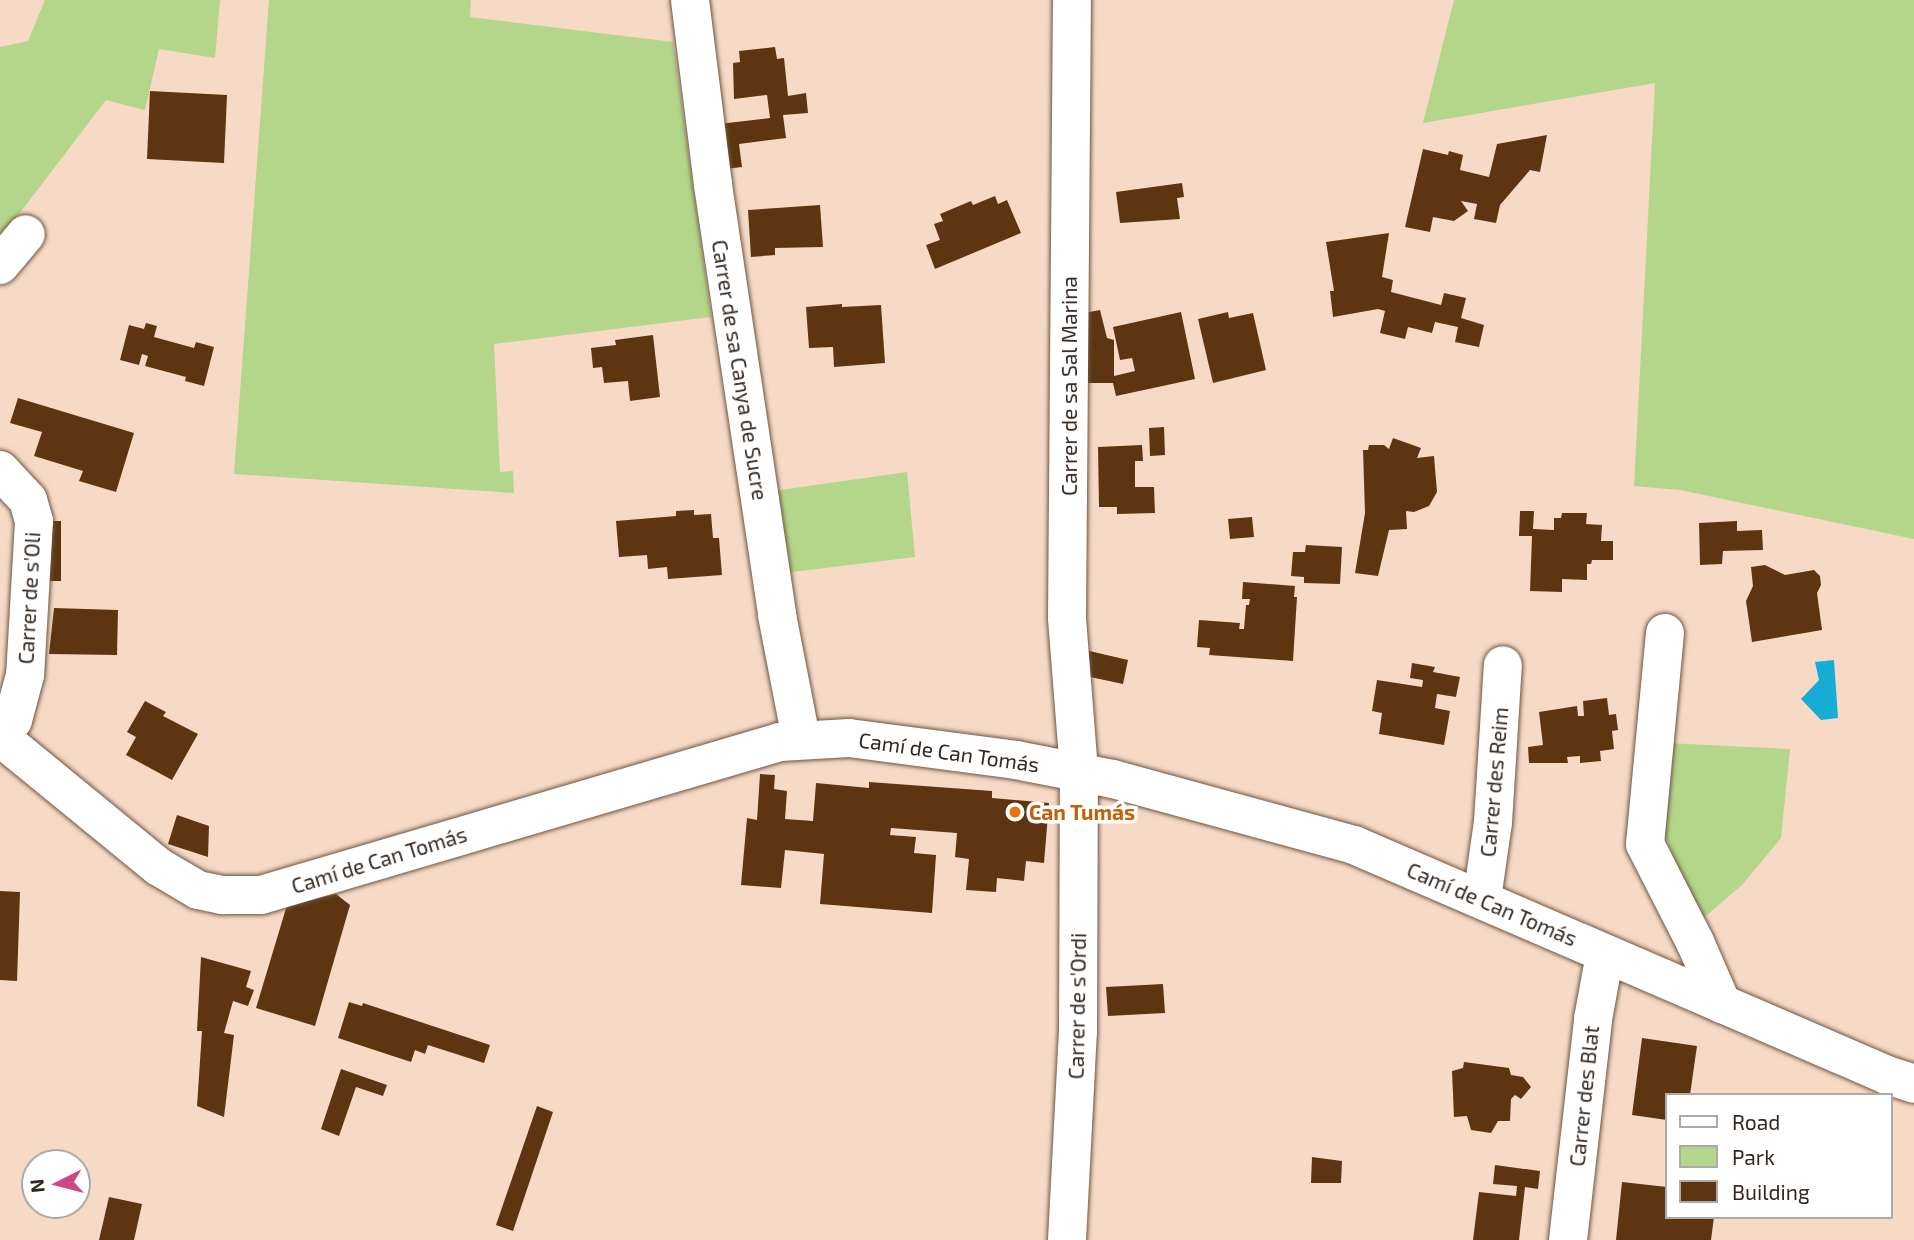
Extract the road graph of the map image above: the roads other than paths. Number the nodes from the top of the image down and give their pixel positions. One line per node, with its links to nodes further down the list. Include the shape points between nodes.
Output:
1 (690, 0): 10 (street, Carrer de sa Canya de Sucre, via 777,615)
2 (1072, 0): 11 (street, Carrer de sa Sal Marina, via 1067,617)
3 (26, 234): 4 (street)
4 (0, 265)
5 (0, 470): 8 (street, Carrer de s'Oli, via 28,499 34,521 25,674 13,720)
6 (1665, 634): 14 (street, via 1645,844)
7 (1503, 665): 12 (street, Carrer des Reim, via 1493,822)
8 (0, 730)
9 (0, 737): 10 (street, Camí de Can Tomás, via 159,867 198,890 222,895 261,895 754,748)
10 (802, 738): 11 (street, Camí de Can Tomás, via 849,738)
11 (1079, 771): 12 (street, Camí de Can Tomás, via 1315,832); 16 (street, Carrer de s'Ordi, via 1078,1032)
12 (1482, 899): 13 (street, Camí de Can Tomás)
13 (1605, 954): 14 (street, Camí de Can Tomás); 17 (street, Carrer des Blat, via 1592,1019)
14 (1722, 1004): 15 (street, Camí de Can Tomás)
15 (1914, 1083)
16 (1067, 1240)
17 (1568, 1240)

